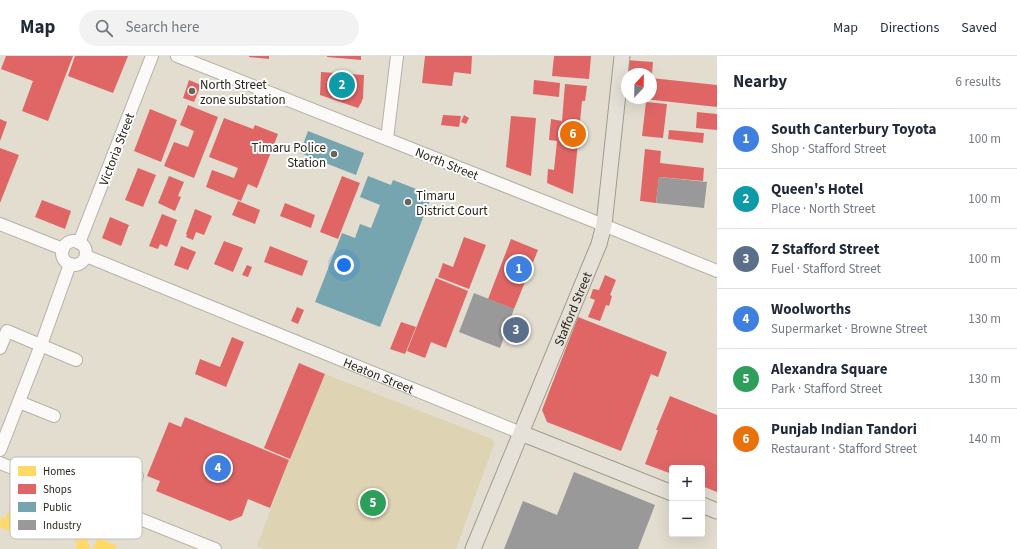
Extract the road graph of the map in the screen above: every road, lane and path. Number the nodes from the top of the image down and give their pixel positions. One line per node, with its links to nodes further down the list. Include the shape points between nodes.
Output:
1 (152, 56): 8 (street, Victoria Street)
2 (177, 56): 5 (street, North Street)
3 (397, 56): 5 (street)
4 (622, 56): 7 (main road, Stafford Street)
5 (387, 139): 7 (street, North Street)
6 (0, 224): 9 (street)
7 (604, 225): 12 (street, North Street); 18 (main road, Stafford Street, via 599,244)
8 (79, 243): 9 (street, via 68,244); 10 (street, via 85,248)
9 (64, 249): 11 (street, via 63,256)
10 (86, 256): 11 (street, via 82,263); 18 (street, Heaton Street)
11 (70, 264): 13 (street)
12 (717, 269)
13 (41, 345): 14 (street, via 7,331); 15 (street); 16 (street)
14 (0, 348)
15 (76, 360)
16 (19, 402): 17 (street); 19 (street)
17 (54, 416)
18 (521, 433): 22 (main road, Heaton Street); 27 (main road, Stafford Street)
19 (0, 450)
20 (0, 463): 21 (street)
21 (10, 467)
22 (669, 492)
23 (705, 506): 24 (main road)
24 (717, 511)
25 (142, 520): 26 (street)
26 (215, 549)
27 (473, 549)

